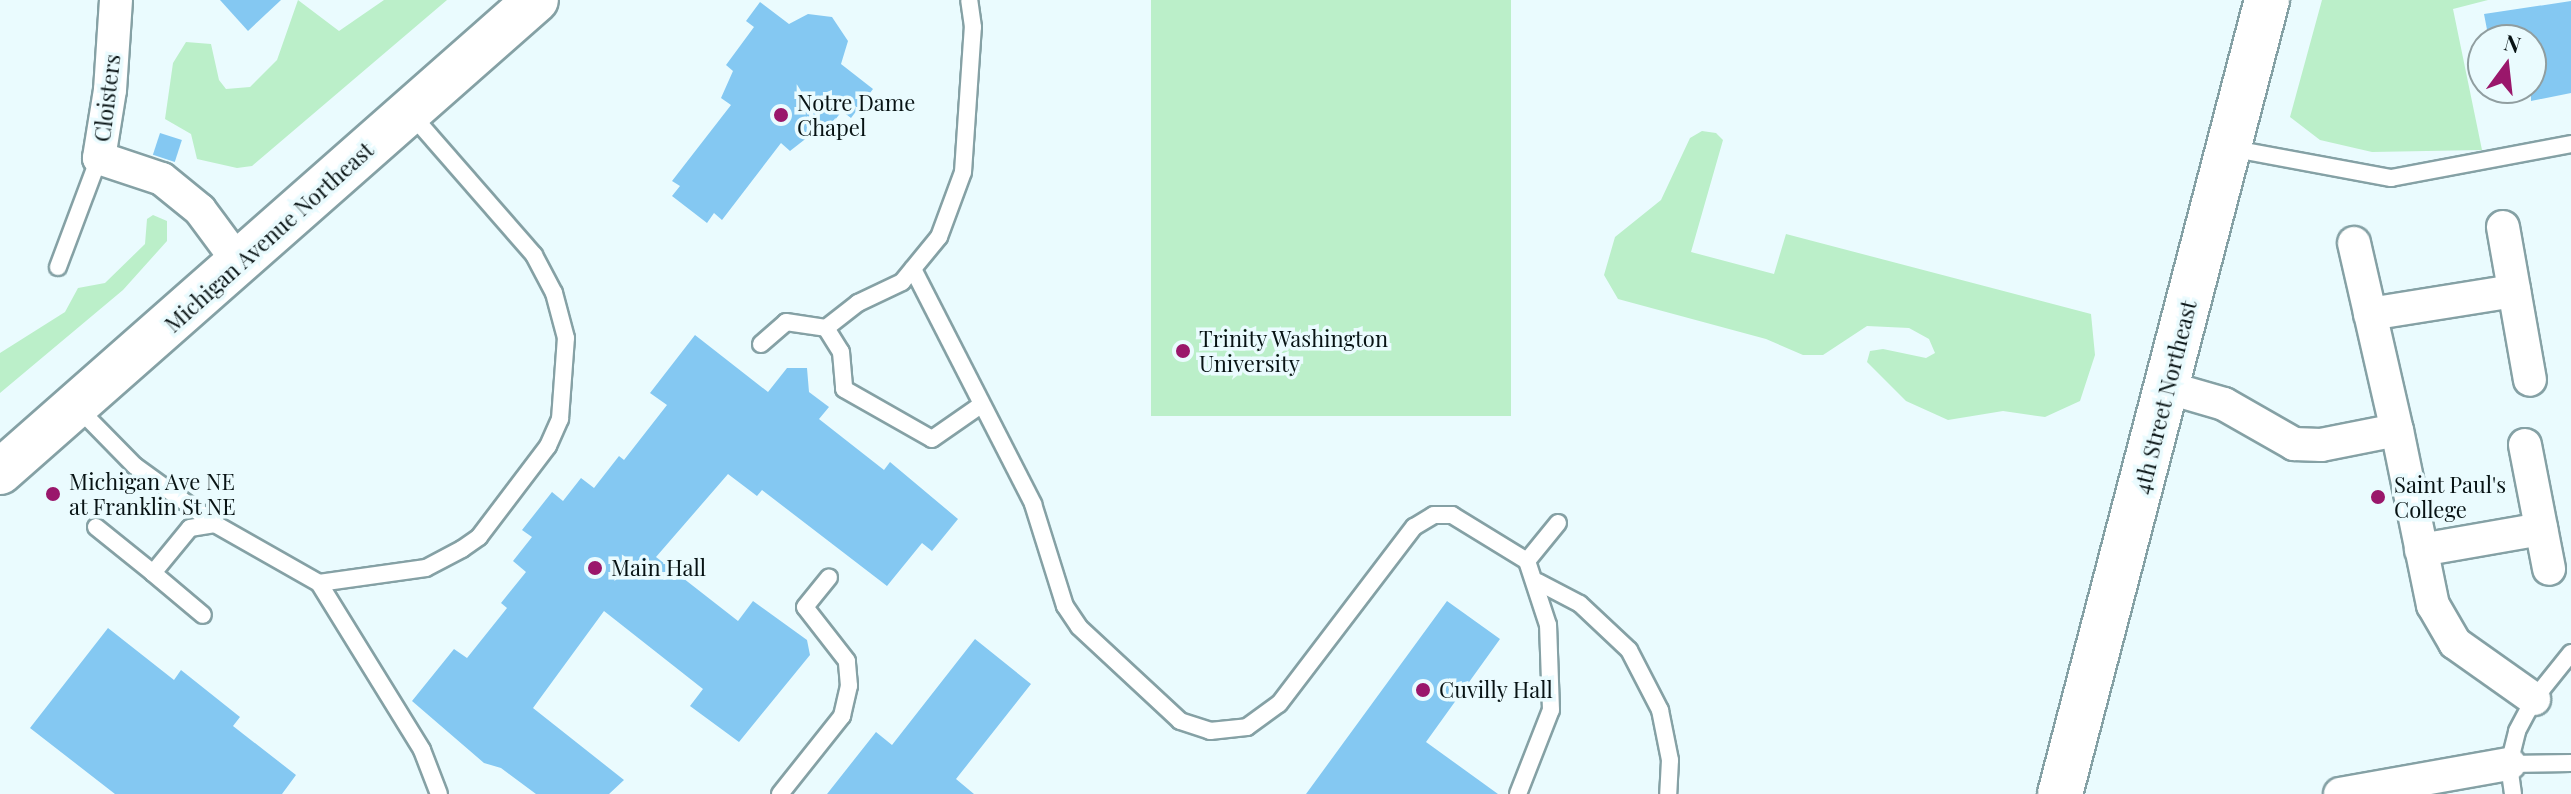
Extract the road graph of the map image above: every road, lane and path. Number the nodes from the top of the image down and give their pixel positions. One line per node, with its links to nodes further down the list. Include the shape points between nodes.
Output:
1 (116, 0): 8 (street, Cloisters)
2 (536, 0): 5 (street, Michigan Avenue Northeast)
3 (969, 0): 13 (lane, via 973,27 963,172 939,237)
4 (2267, 0): 7 (street, 4th Street Northeast)
5 (410, 112): 11 (street, Michigan Avenue Northeast); 35 (lane, via 534,255 554,293 566,338 562,408 548,446 479,537 426,568)
6 (2571, 144): 7 (lane, via 2391,178)
7 (2227, 148): 19 (street, 4th Street Northeast)
8 (99, 158): 11 (street, Cloisters, via 162,179 200,210); 12 (lane)
9 (2503, 227): 14 (street)
10 (2354, 243): 15 (street)
11 (240, 264): 21 (street, Michigan Avenue Northeast)
12 (58, 267)
13 (913, 269): 16 (lane, via 902,282 858,303); 20 (lane)
14 (2514, 291): 15 (street); 18 (street)
15 (2370, 314): 22 (street)
16 (826, 328): 17 (lane, via 786,322); 20 (lane, via 841,352 844,389 932,439)
17 (761, 344)
18 (2530, 380)
19 (2169, 388): 22 (street, via 2224,404 2266,433 2294,444 2321,445); 45 (street, 4th Street Northeast)
20 (981, 405): 30 (lane, via 1033,504 1065,606 1079,627 1180,721 1210,731 1247,727 1279,704 1414,527 1434,515 1452,515)
21 (78, 408): 24 (street, Michigan Avenue Northeast); 26 (lane, via 135,466)
22 (2397, 430): 29 (street)
23 (2525, 445): 28 (street)
24 (0, 472)
25 (1558, 523): 30 (lane)
26 (215, 524): 32 (lane, via 190,528); 35 (lane)
27 (96, 527): 32 (lane)
28 (2541, 529): 29 (street); 31 (street)
29 (2421, 550): 38 (street, via 2433,605 2455,643)
30 (1527, 561): 34 (lane)
31 (2549, 569)
32 (153, 573): 36 (lane)
33 (829, 577): 42 (lane, via 805,607 847,661 849,686 842,716)
34 (1538, 582): 43 (lane, via 1548,625 1551,710); 44 (lane, via 1580,604 1629,650 1660,710 1670,760)
35 (319, 583): 41 (lane, via 422,750)
36 (203, 615)
37 (2571, 653): 38 (lane)
38 (2534, 699): 40 (lane, via 2517,731)
39 (2571, 763): 40 (lane)
40 (2511, 779): 46 (street)
41 (439, 794)
42 (780, 794)
43 (1518, 794)
44 (1668, 794)
45 (2060, 794)
46 (2340, 794)

